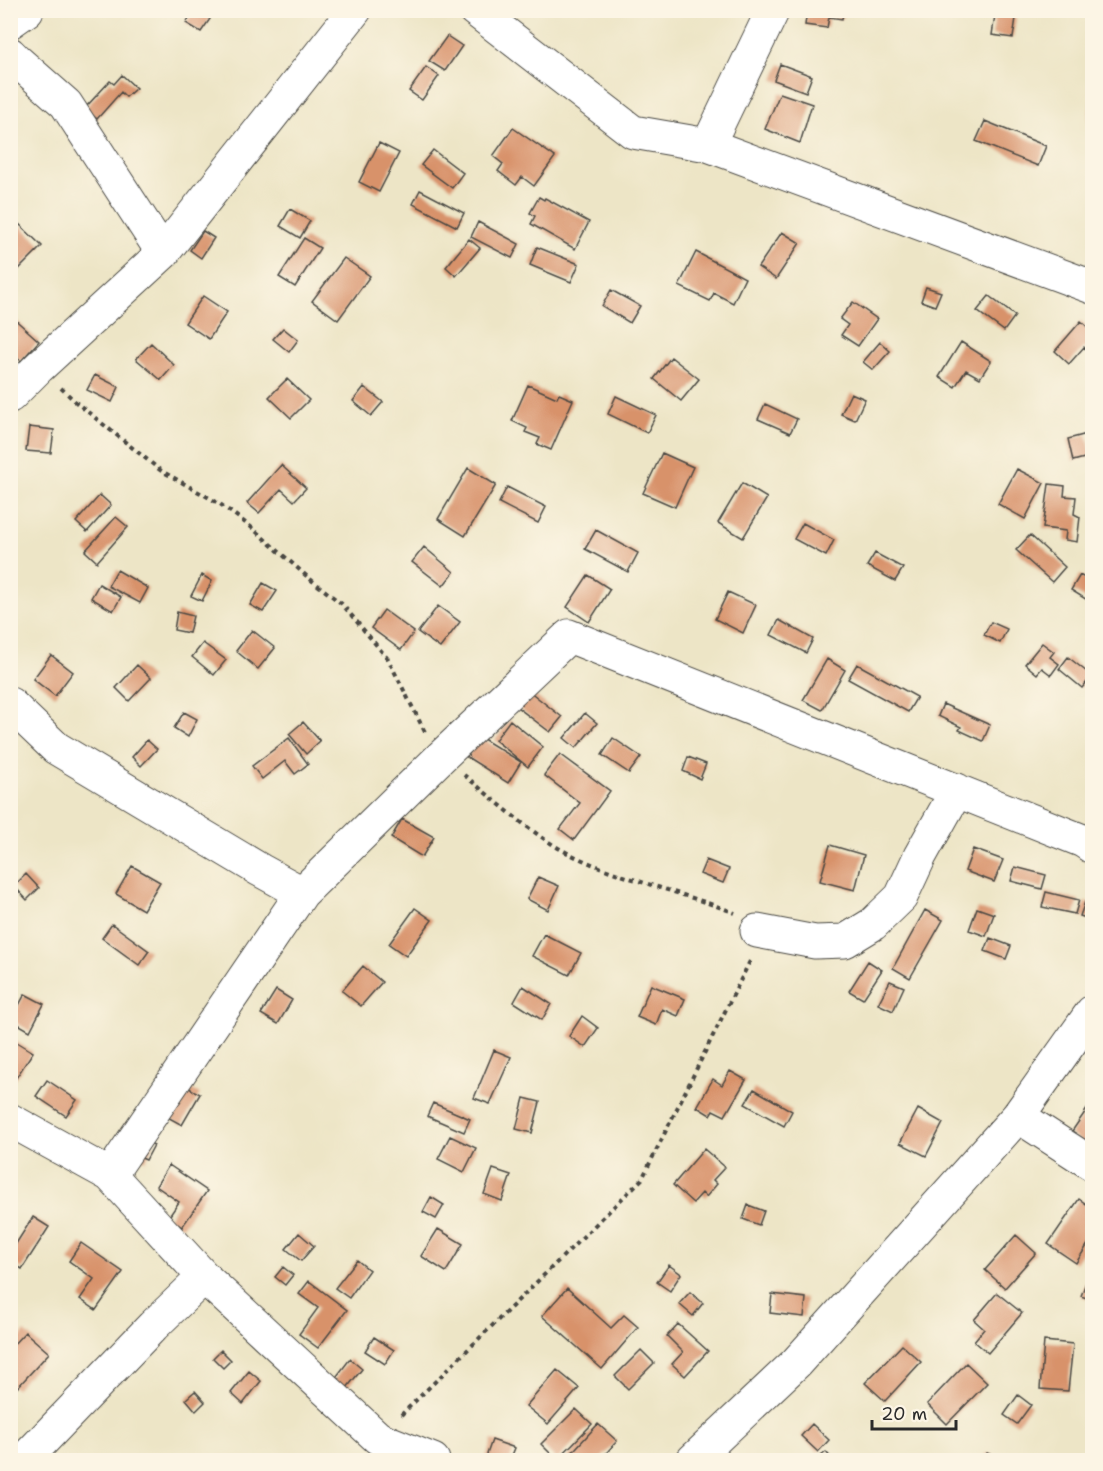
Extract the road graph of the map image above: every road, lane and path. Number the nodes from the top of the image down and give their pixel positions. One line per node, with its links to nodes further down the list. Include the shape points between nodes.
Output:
1 (27, 10): 5 (street)
2 (355, 10): 8 (street)
3 (475, 10): 7 (street, via 633,132)
4 (773, 10): 7 (street)
5 (10, 22)
6 (10, 54): 8 (street, via 66,104)
7 (708, 146): 9 (street)
8 (163, 254): 10 (street)
9 (1092, 287)
10 (39, 368): 11 (street); 13 (path, via 160,470 220,504 342,604 388,660)
11 (10, 396)
12 (10, 704): 16 (street, via 57,748)
13 (441, 757): 14 (street, via 569,636); 16 (street); 17 (path, via 532,830 562,849 594,864 733,912 750,921)
14 (957, 790): 15 (street); 17 (street, via 900,897 873,924 845,941 814,942)
15 (1092, 847)
16 (302, 893): 22 (street)
17 (758, 932): 24 (path, via 758,945 642,1179)
18 (1092, 1012): 19 (street)
19 (1018, 1116): 21 (street); 27 (street, via 796,1363)
20 (10, 1120): 22 (street)
21 (1092, 1164)
22 (110, 1175): 23 (street)
23 (204, 1277): 24 (street); 25 (street)
24 (378, 1438): 26 (street)
25 (24, 1461)
26 (433, 1461)
27 (693, 1461)

